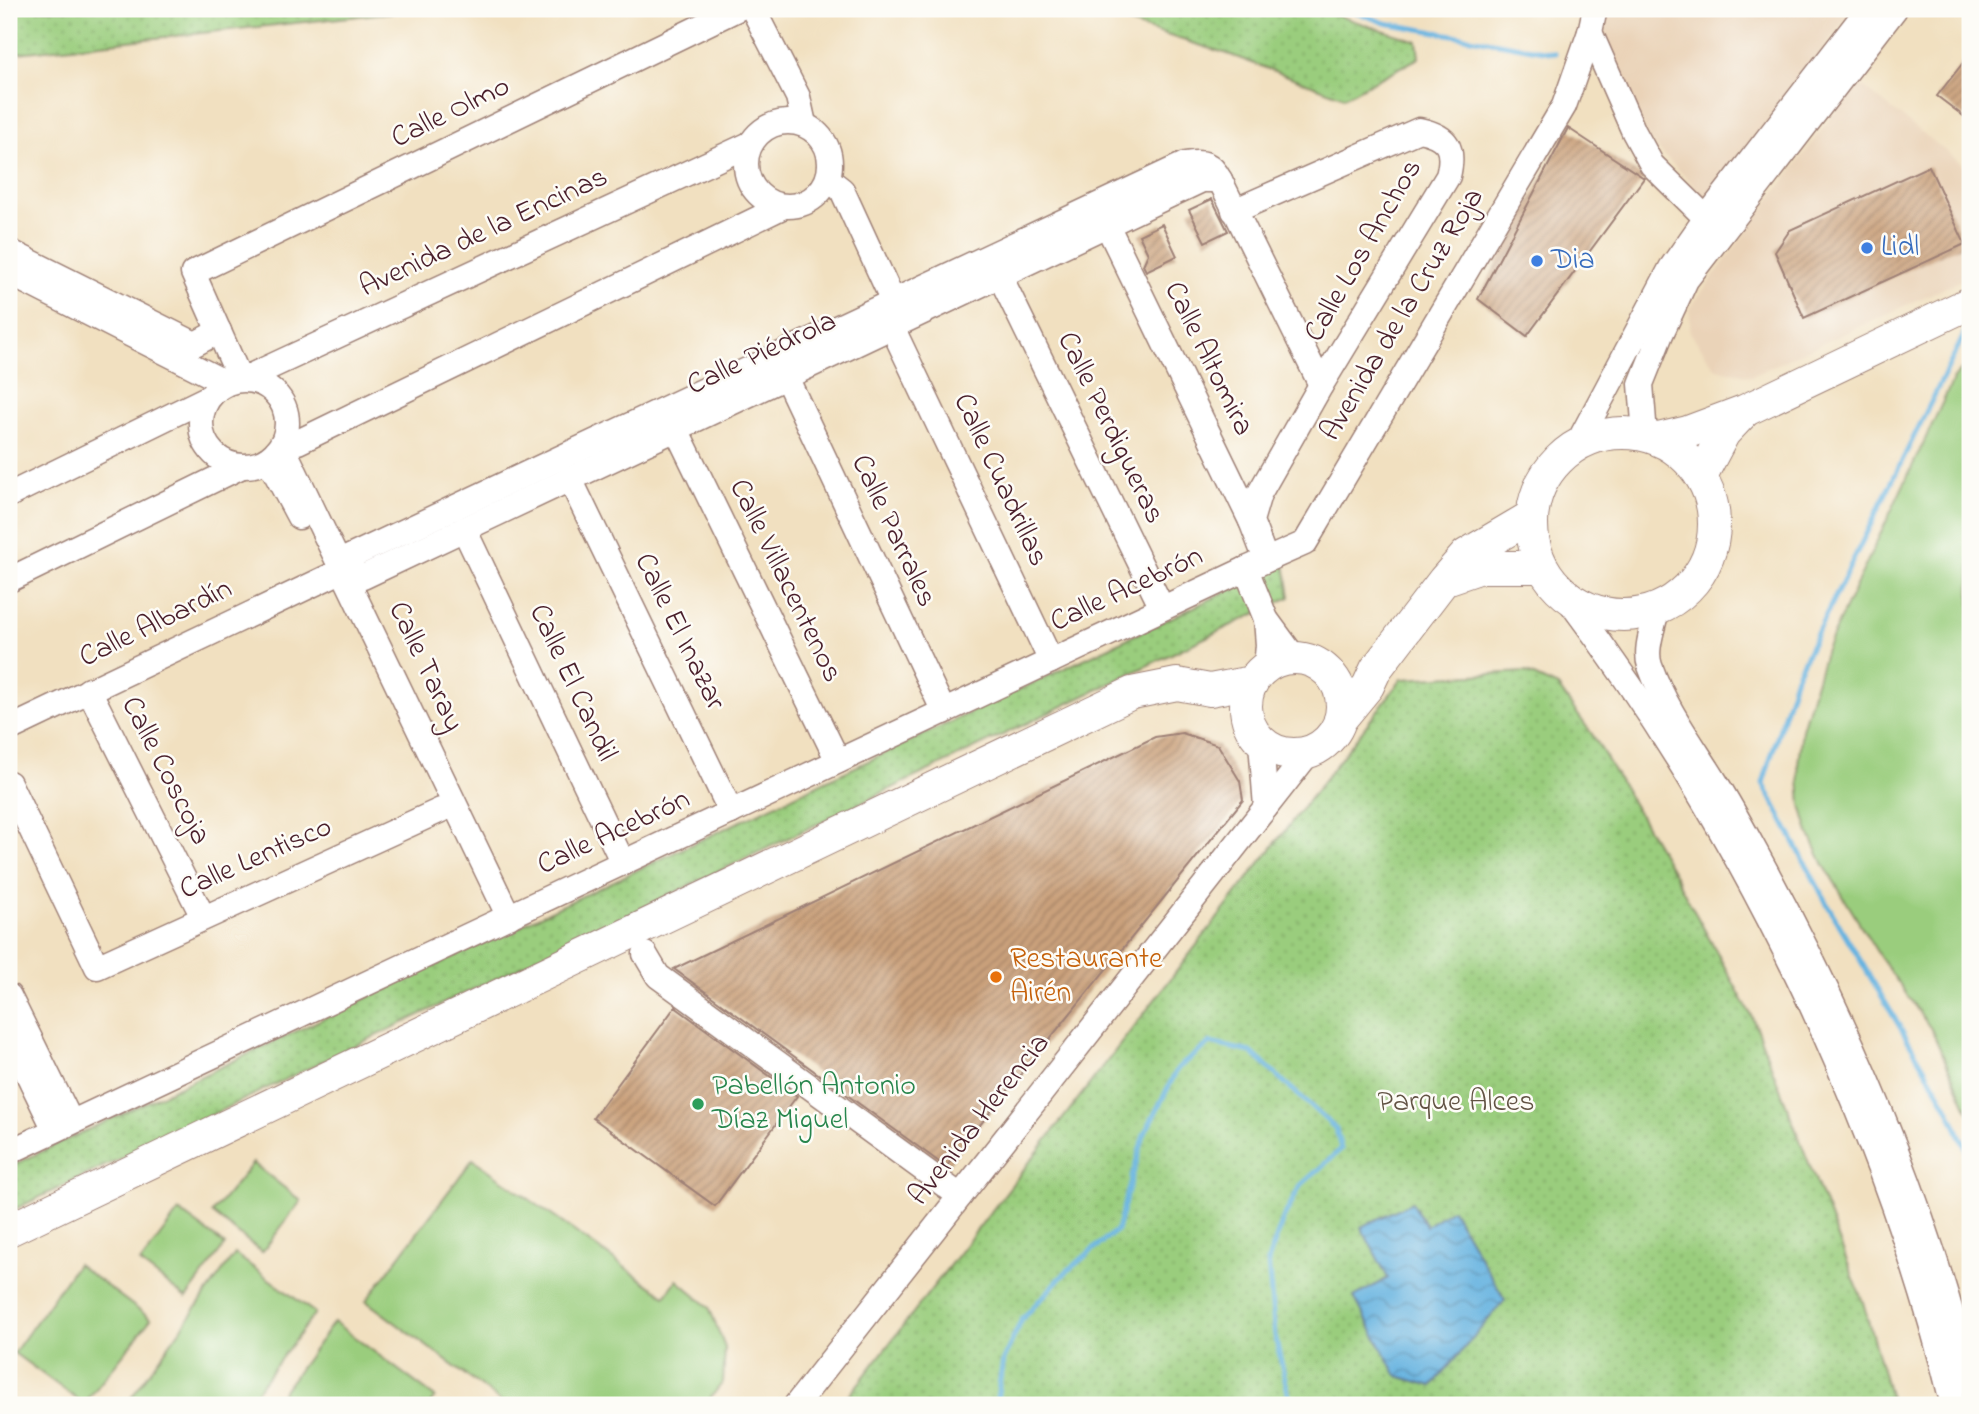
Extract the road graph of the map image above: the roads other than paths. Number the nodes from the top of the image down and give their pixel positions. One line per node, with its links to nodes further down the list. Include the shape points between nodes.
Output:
1 (737, 9): 21 (street, Calle Olmo, via 193,273)
2 (753, 9): 6 (street, via 798,97)
3 (1868, 9): 12 (street)
4 (1895, 9): 16 (street)
5 (1593, 20): 12 (street, via 1634,132 1652,165); 37 (street, Avenida de la Cruz Roja, via 1564,106 1305,543)
6 (804, 124): 7 (street, via 773,124); 8 (street, via 824,141 830,153)
7 (750, 144): 10 (street, via 745,160 754,191 766,202); 23 (street, Avenida de la Encinas)
8 (828, 179): 10 (street, via 818,195 801,205); 18 (street, via 842,190)
9 (1220, 180): 11 (street); 13 (street, Calle Piédrola, via 1202,180); 18 (street, Calle Albardín, via 1212,167 1201,161 1185,164)
10 (782, 207): 29 (street)
11 (1234, 211): 24 (street); 24 (street, Calle Los Anchos, via 1419,130 1441,137 1448,146 1452,159 1448,176)
12 (1706, 218): 16 (street)
13 (1107, 225): 17 (street, Calle Piédrola); 35 (street, Calle Altomira)
14 (9, 251): 21 (street, via 195,344)
15 (9, 273): 23 (street)
16 (1679, 274): 27 (street, via 1641,384); 28 (street)
17 (1000, 276): 20 (street, Calle Piédrola); 43 (street, Calle Perdigueras)
18 (893, 301): 39 (street, Calle Albardín)
19 (1970, 303): 25 (main road)
20 (892, 327): 22 (street, Calle Piédrola); 45 (street, Calle Cuadrillas)
21 (219, 331): 23 (street)
22 (786, 377): 26 (street, Calle Piédrola); 51 (street, Calle Parrales)
23 (229, 385): 29 (street, via 259,382 275,392 285,408 288,427); 30 (street, via 200,420 203,442 218,459); 33 (street, Avenida de la Encinas)
24 (1321, 385): 35 (street, Calle Los Anchos, via 1259,494)
25 (1744, 411): 27 (main road, via 1688,432); 31 (main road, via 1724,433)
26 (676, 429): 32 (street, Calle Piédrola); 56 (street, Calle Villacentenos)
27 (1651, 437): 28 (main road, via 1610,433); 31 (main road, via 1681,453)
28 (1577, 445): 34 (main road, via 1546,475)
29 (278, 449): 30 (street, via 255,466); 39 (street, Calle Taray)
30 (240, 467): 40 (street)
31 (1701, 475): 44 (main road, via 1712,500 1715,526 1710,552 1698,576 1680,595)
32 (570, 479): 36 (street, Calle Piédrola); 60 (street, Calle El Inazar)
33 (9, 495)
34 (1532, 516): 38 (main road, via 1535,551); 41 (main road, via 1466,555)
35 (1251, 521): 37 (street)
36 (464, 529): 39 (street, Calle Piédrola, via 363,577); 61 (street, Calle El Candil)
37 (1256, 564): 43 (street, Calle Acebrón); 46 (street)
38 (1542, 567): 41 (main road, via 1481,567); 42 (main road)
39 (338, 569): 49 (street, Calle Albardín); 59 (street, Calle Taray); 63 (street, Calle Taray)
40 (9, 580)
41 (1444, 580): 47 (main road)
42 (1566, 596): 44 (main road, via 1601,613 1620,616); 73 (street, via 1618,666 1696,789 1794,970 1893,1199)
43 (1162, 608): 45 (street, Calle Acebrón)
44 (1657, 609): 71 (street, via 1649,662 1664,701 1769,876 1859,1062 1898,1155 1944,1287)
45 (1051, 661): 51 (street, Calle Acebrón)
46 (1271, 669): 48 (main road, via 1310,660); 50 (main road); 54 (main road, via 1246,700)
47 (1376, 669): 48 (main road); 52 (main road)
48 (1335, 680): 52 (main road, via 1342,700)
49 (89, 690): 53 (street, Calle Albardín); 62 (street, Calle Coscoja)
50 (1210, 690): 54 (main road); 70 (main road, via 1177,684 1132,693)
51 (944, 712): 56 (street, Calle Acebrón)
52 (1340, 720): 55 (main road, via 1329,739)
53 (9, 729)
54 (1254, 730): 55 (main road, via 1276,751); 58 (street)
55 (1310, 751): 58 (street, Avenida Herencia)
56 (838, 761): 60 (street, Calle Acebrón)
57 (9, 783): 62 (street, Calle Lentisco, via 97,967)
58 (1266, 807): 69 (street, Avenida Herencia)
59 (441, 810): 62 (street, Calle Lentisco); 63 (street, Calle Taray)
60 (731, 812): 61 (street, Calle Acebrón)
61 (623, 863): 63 (street, Calle Acebrón)
62 (203, 917)
63 (502, 921): 67 (street, Calle Acebrón)
64 (645, 954): 69 (street, via 658,976)
65 (9, 996): 67 (street)
66 (9, 1035): 67 (street)
67 (63, 1126): 68 (street, Calle Acebrón)
68 (9, 1152)
69 (960, 1196): 72 (street, Avenida Herencia)
70 (9, 1230)
71 (1970, 1384)
72 (796, 1405)
73 (1953, 1405)

